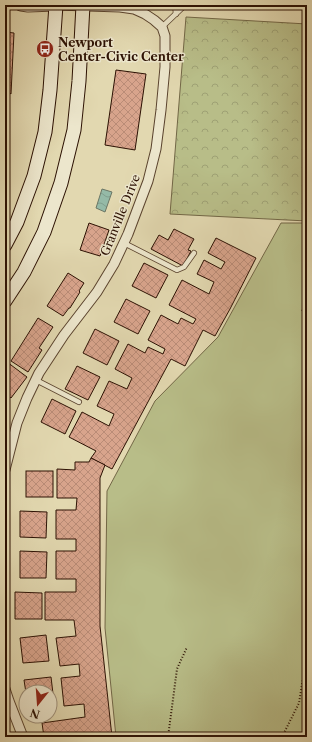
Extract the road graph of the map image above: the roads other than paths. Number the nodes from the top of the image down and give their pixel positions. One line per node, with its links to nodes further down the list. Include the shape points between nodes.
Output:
1 (22, 5): 2 (street)
2 (56, 5): 5 (street); 9 (main road, via 45,132 34,176 17,222)
3 (175, 5): 6 (lane)
4 (185, 5): 6 (lane)
5 (83, 6): 7 (street, via 134,9); 11 (main road, via 74,130 62,183 44,232 24,272)
6 (176, 14): 7 (lane)
7 (162, 27): 8 (street, Granville Drive, via 165,36 164,67 156,149 146,188)
8 (124, 243): 10 (lane, via 177,270 184,267); 12 (street, Granville Drive, via 97,292 64,335)
9 (5, 245)
10 (194, 253)
11 (5, 301)
12 (36, 380): 13 (lane); 14 (street, Granville Drive, via 18,422)
13 (79, 402)
14 (5, 470)
15 (5, 689): 16 (street)
16 (23, 737)

